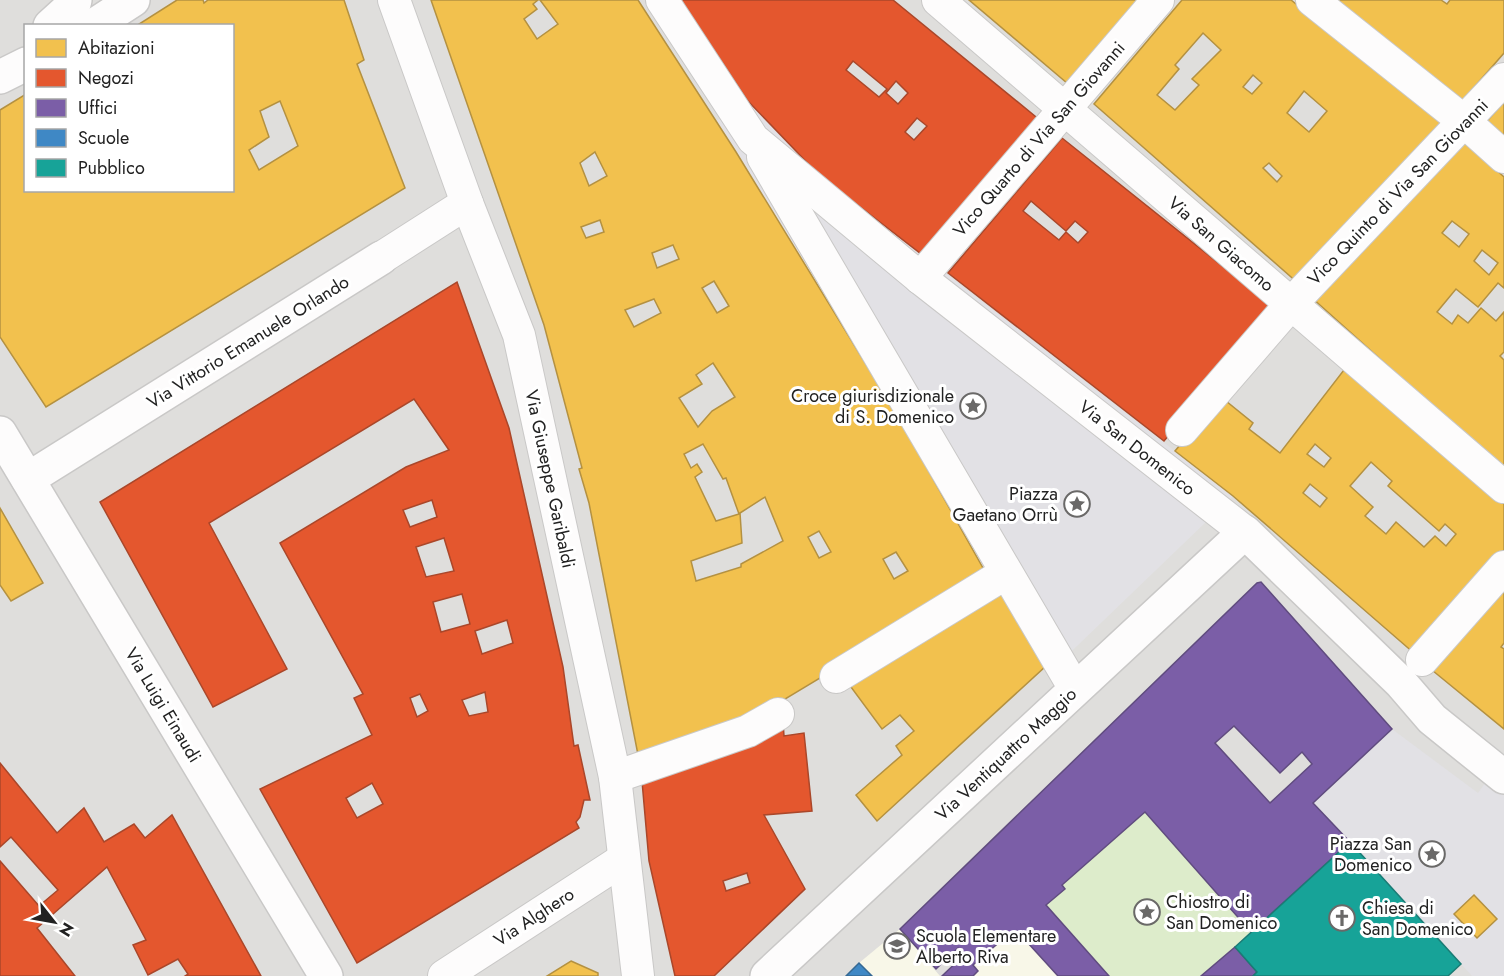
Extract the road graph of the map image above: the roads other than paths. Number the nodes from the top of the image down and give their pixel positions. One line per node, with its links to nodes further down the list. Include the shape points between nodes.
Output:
1 (75, 0): 8 (street)
2 (133, 0): 9 (street)
3 (394, 0): 17 (street, Via Giuseppe Garibaldi)
4 (662, 0): 15 (street, Via San Domenico)
5 (938, 0): 13 (street, Via San Giacomo)
6 (1158, 0): 13 (street, Vico Quarto di Via San Giovanni)
7 (1312, 0): 14 (street)
8 (52, 24)
9 (96, 24)
10 (24, 65): 11 (street)
11 (0, 77)
12 (1504, 79): 14 (street, Vico Quinto di Via San Giovanni)
13 (1065, 109): 19 (street, Vico Quarto di Via San Giovanni); 20 (street, Via San Giacomo)
14 (1465, 122): 16 (street); 20 (street, Vico Quinto di Via San Giovanni)
15 (753, 139): 19 (street, Via San Domenico); 27 (street, Via San Domenico)
16 (1504, 157)
17 (467, 202): 18 (street, Via Vittorio Emanuele Orlando); 33 (street, Via Giuseppe Garibaldi, via 519,335)
18 (381, 258): 23 (street, Via Vittorio Emanuele Orlando)
19 (920, 278): 22 (street, Via San Domenico)
20 (1291, 304): 22 (street, Vico Quinto di Via San Giovanni); 24 (street, Via San Giacomo)
21 (0, 434): 23 (street, Via Luigi Einaudi)
22 (1168, 445): 25 (street, Via San Domenico)
23 (28, 479): 35 (street, Via Luigi Einaudi)
24 (1504, 488)
25 (1245, 532): 30 (street, Via Ventiquattro Maggio); 32 (street, Via San Domenico, via 1401,683 1432,719)
26 (1504, 567): 28 (street)
27 (1006, 573): 29 (street); 30 (street, Via San Domenico)
28 (1422, 660)
29 (836, 677)
30 (1075, 689): 38 (street, Via Ventiquattro Maggio)
31 (778, 714): 33 (street, via 748,731)
32 (1504, 776)
33 (615, 777): 34 (street, Via Giuseppe Garibaldi)
34 (624, 859): 36 (street, Via Alghero); 37 (street, Via Giuseppe Garibaldi)
35 (326, 976)
36 (444, 976)
37 (638, 976)
38 (767, 976)

